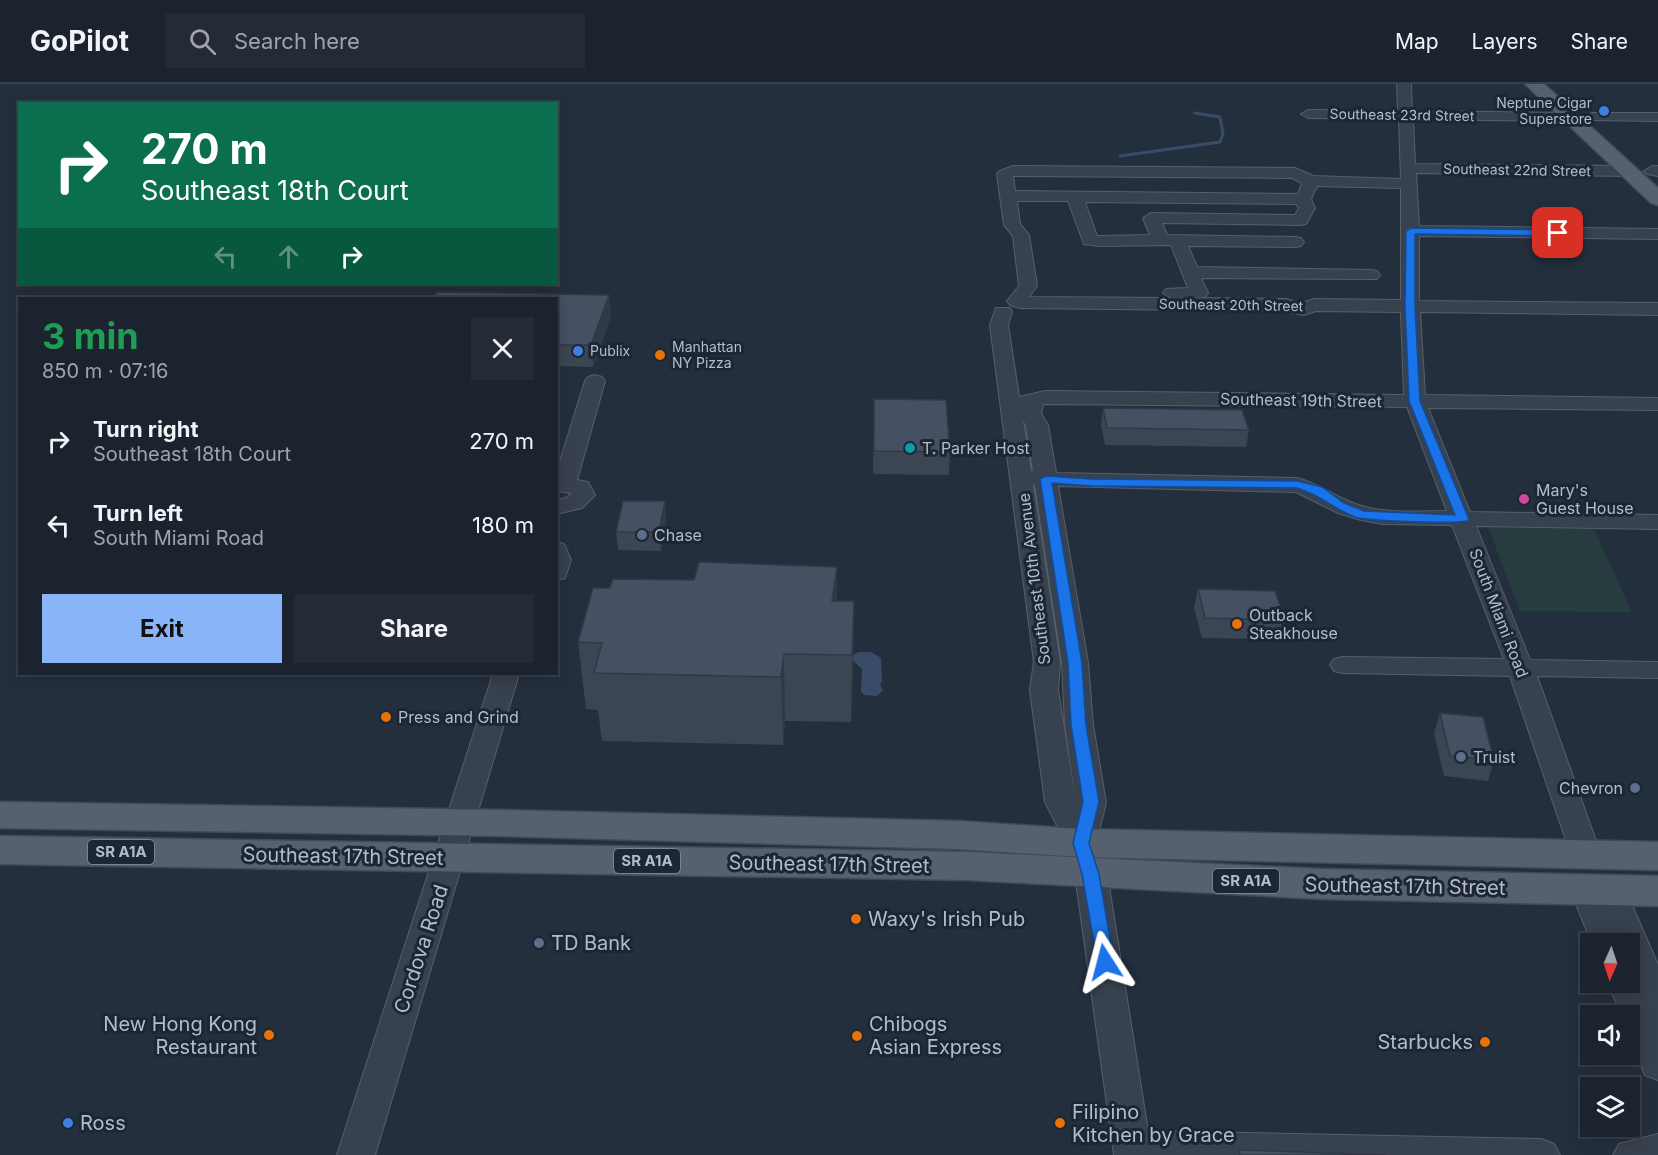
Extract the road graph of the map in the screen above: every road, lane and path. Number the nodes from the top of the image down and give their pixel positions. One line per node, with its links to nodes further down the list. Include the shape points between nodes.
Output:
1 (1404, 84): 5 (street, South Miami Road)
2 (1534, 84): 6 (main road)
3 (1558, 84): 7 (main road)
4 (1308, 114): 5 (street, Southeast 23rd Street)
5 (1407, 115): 6 (street, Southeast 23rd Street); 12 (street, South Miami Road)
6 (1569, 117): 9 (main road)
7 (1592, 117): 8 (street); 11 (main road)
8 (1658, 117)
9 (1623, 166): 11 (main road); 12 (street, Southeast 22nd Street); 17 (main road)
10 (1005, 174): 13 (street, Southeast 22nd Street, via 1295,173); 14 (street, Southeast 10th Avenue)
11 (1656, 174)
12 (1407, 176): 13 (street, Southeast 22nd Street, via 1383,183); 20 (street, South Miami Road)
13 (1312, 182): 18 (street)
14 (1008, 196): 15 (street); 26 (street, Southeast 10th Avenue, via 1012,225 1022,235)
15 (1075, 196): 16 (street); 22 (street, via 1090,240)
16 (1142, 197): 18 (street); 19 (street)
17 (1658, 199)
18 (1305, 202): 19 (street, via 1307,208 1300,220)
19 (1151, 218): 22 (street)
20 (1411, 231): 21 (street); 27 (street, South Miami Road)
21 (1658, 234)
22 (1169, 240): 23 (street); 24 (street)
23 (1295, 242)
24 (1190, 272): 25 (street); 26 (street, via 1199,293 1152,293 1124,288)
25 (1371, 276)
26 (1016, 303): 27 (street, Southeast 20th Street, via 1285,304 1303,309 1314,305); 32 (street, Southeast 10th Avenue, via 1022,399); 33 (street, Southeast 10th Avenue, via 999,325)
27 (1410, 306): 28 (street, Southeast 20th Street); 30 (street, South Miami Road)
28 (1658, 309)
29 (595, 381): 34 (street)
30 (1415, 401): 31 (street, Southeast 19th Street); 32 (street, Southeast 19th Street, via 1045,397 1034,400); 36 (street, South Miami Road)
31 (1658, 404)
32 (1030, 416): 33 (street, Southeast 10th Avenue, via 1037,425)
33 (1034, 478): 36 (street, via 1297,485 1317,490 1362,515); 48 (street, Southeast 10th Avenue, via 1043,540 1047,662 1044,690 1060,802)
34 (561, 483): 35 (street, via 580,486 584,495 574,503)
35 (558, 506)
36 (1462, 519): 37 (street); 39 (street, South Miami Road)
37 (1658, 522)
38 (1343, 664): 39 (street)
39 (1520, 667): 40 (street); 49 (street, South Miami Road)
40 (1658, 670)
41 (506, 675): 45 (street, Cordova Road)
42 (0, 815): 43 (main road, Southeast 17th Street / SR A1A)
43 (51, 816): 44 (main road, Southeast 17th Street / SR A1A); 46 (main road)
44 (113, 817): 45 (main road, Southeast 17th Street / SR A1A); 46 (main road)
45 (455, 840): 46 (main road, Southeast 17th Street / SR A1A); 48 (main road, Southeast 17th Street / SR A1A, via 968,866); 57 (street, Cordova Road)
46 (6, 846)
47 (1658, 856): 49 (main road, Southeast 17th Street / SR A1A)
48 (1086, 858): 49 (main road, Southeast 17th Street / SR A1A); 49 (main road, Southeast 17th Street / SR A1A, via 1321,884 1528,888); 56 (street, Southeast 10th Avenue)
49 (1594, 878): 50 (main road, Southeast 17th Street / SR A1A); 51 (street, South Miami Road); 53 (street, South Miami Road)
50 (1658, 891)
51 (1606, 933)
52 (1629, 993): 54 (street)
53 (1658, 1006)
54 (1658, 1065)
55 (1658, 1150): 59 (street)
56 (1132, 1151): 58 (street)
57 (356, 1155)
58 (1541, 1155)
59 (1632, 1155)

